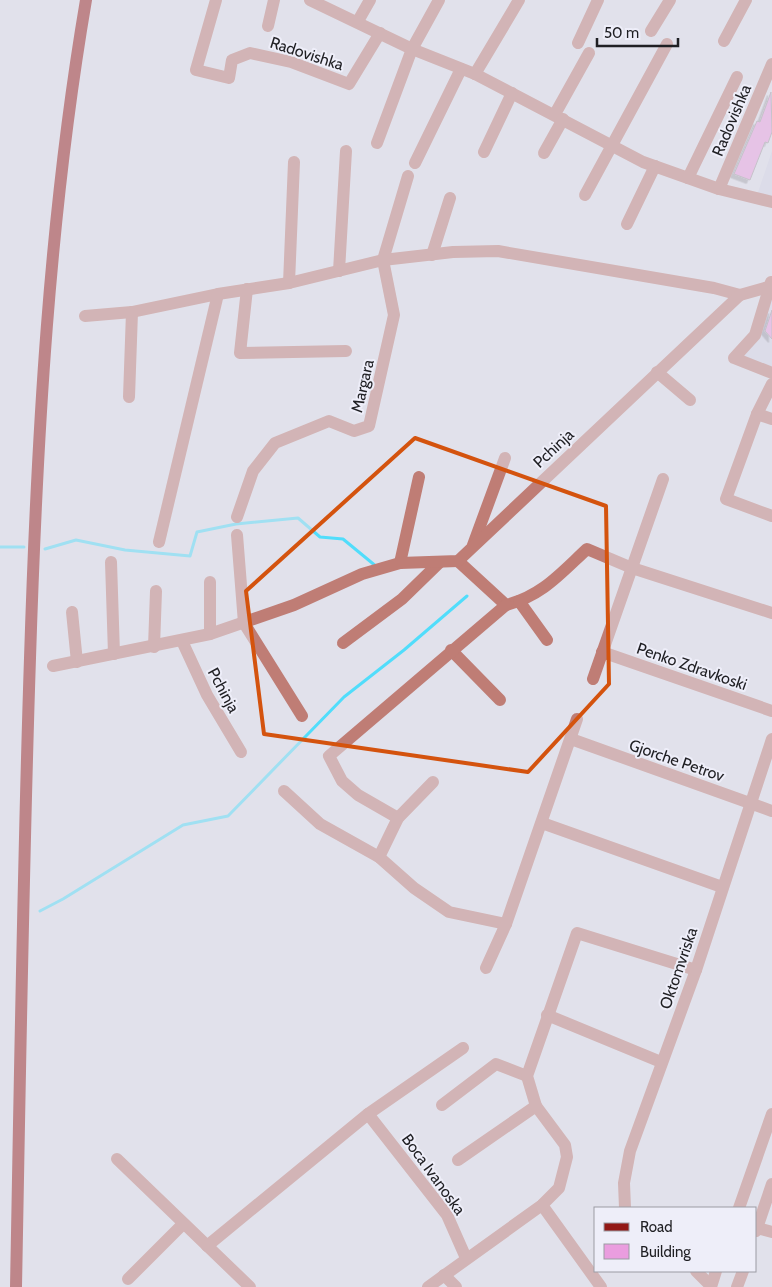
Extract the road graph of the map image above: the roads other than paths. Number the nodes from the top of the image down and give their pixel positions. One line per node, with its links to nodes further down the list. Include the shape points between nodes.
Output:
1 (86, 0): 134 (main road, via 71,89 42,395 22,887)
2 (216, 0): 14 (street, Radovishka, via 196,70 229,78 232,60 250,53 291,62 349,84)
3 (274, 0): 12 (street, Radovishka)
4 (310, 0): 11 (street)
5 (370, 0): 11 (street)
6 (439, 0): 18 (street)
7 (519, 0): 22 (street)
8 (598, 0): 16 (street)
9 (670, 0): 13 (street)
10 (746, 0): 15 (street)
11 (358, 22): 14 (street)
12 (268, 26)
13 (651, 31)
14 (380, 32): 18 (street)
15 (724, 41)
16 (578, 43)
17 (667, 44): 27 (street)
18 (412, 49): 21 (street); 26 (street)
19 (589, 53): 25 (street)
20 (772, 64): 36 (street, Radovishka)
21 (461, 69): 22 (street); 32 (street)
22 (475, 74): 24 (street)
23 (737, 77): 35 (street, Radovishka)
24 (512, 93): 25 (street); 29 (street)
25 (559, 117): 27 (street); 30 (street)
26 (377, 143)
27 (610, 146): 33 (street); 37 (street)
28 (346, 151): 43 (street)
29 (484, 152)
30 (544, 153)
31 (294, 162): 44 (street)
32 (415, 163)
33 (655, 166): 35 (street); 40 (street)
34 (408, 176): 42 (street, Margara)
35 (688, 178): 36 (street)
36 (719, 189): 39 (street)
37 (585, 195)
38 (450, 198): 41 (street)
39 (772, 202)
40 (627, 224)
41 (432, 254): 42 (street); 48 (street, via 498,251)
42 (383, 260): 43 (street); 63 (street, Margara, via 394,315 369,426 354,431 329,420 275,443 253,471)
43 (339, 271): 44 (street)
44 (289, 283): 46 (street)
45 (770, 284): 48 (street); 53 (street, via 755,335 734,358)
46 (248, 289): 47 (street); 51 (street, Margara, via 240,353)
47 (218, 294): 49 (street); 65 (street)
48 (740, 295): 52 (street, Pchinja)
49 (132, 312): 50 (street); 55 (street)
50 (85, 316)
51 (346, 351)
52 (657, 372): 56 (street); 66 (street, Pchinja)
53 (772, 374)
54 (772, 384): 57 (street)
55 (129, 397)
56 (690, 400)
57 (757, 414): 58 (street); 62 (street, via 726,499)
58 (772, 419)
59 (506, 458): 66 (street, Pchinja)
60 (419, 477): 70 (street)
61 (663, 479): 71 (street)
62 (772, 516)
63 (237, 517)
64 (237, 535): 78 (street)
65 (160, 542)
66 (472, 547): 67 (street, Pchinja)
67 (458, 560): 69 (street); 75 (street)
68 (111, 562): 86 (street)
69 (440, 562): 70 (street); 82 (street, via 402,599)
70 (400, 563): 78 (street, via 362,574 294,605)
71 (632, 568): 74 (street, via 588,548 542,590); 77 (street); 85 (street)
72 (210, 582): 79 (street)
73 (156, 591): 83 (street)
74 (520, 601): 75 (street); 80 (street)
75 (506, 605): 84 (street)
76 (72, 612): 87 (street)
77 (772, 614)
78 (244, 623): 79 (street); 92 (street)
79 (210, 634): 81 (street)
80 (547, 640)
81 (182, 641): 83 (street); 96 (street, Pchinja, via 207,695)
82 (343, 642)
83 (154, 647): 86 (street)
84 (451, 650): 90 (street); 101 (street, via 329,756 347,786)
85 (602, 652): 89 (street); 91 (street, Penko Zdravkoski)
86 (114, 654): 87 (street)
87 (77, 662): 88 (street)
88 (53, 666)
89 (593, 679)
90 (500, 700)
91 (772, 711)
92 (302, 716)
93 (577, 719): 94 (street)
94 (571, 739): 99 (street, Gjorche Petrov); 102 (street)
95 (772, 740): 99 (street, Oktomvriska)
96 (242, 752)
97 (433, 782): 101 (street)
98 (284, 792): 103 (street, via 320,824)
99 (752, 803): 100 (street, Gjorche Petrov); 104 (street, Oktomvriska)
100 (772, 811)
101 (398, 818): 103 (street)
102 (542, 823): 104 (street); 105 (street)
103 (379, 857): 105 (street, via 414,888 449,912)
104 (722, 887): 107 (street, Oktomvriska)
105 (506, 924): 106 (street)
106 (486, 968)
107 (696, 970): 108 (street, via 577,933); 110 (street, Oktomvriska)
108 (547, 1016): 110 (street); 111 (street)
109 (463, 1048): 114 (street)
110 (661, 1062): 120 (street, Oktomvriska, via 630,1151 624,1183)
111 (527, 1076): 112 (street, via 496,1064); 113 (street)
112 (442, 1106)
113 (536, 1106): 117 (street, Boca Ivanoska); 119 (street, via 565,1145 567,1157 559,1188)
114 (368, 1114): 126 (street); 127 (street, Boca Ivanoska, via 447,1215)
115 (772, 1114): 121 (street)
116 (117, 1159): 122 (street)
117 (458, 1160)
118 (772, 1184): 123 (street)
119 (542, 1205): 127 (street); 138 (street)
120 (625, 1207)
121 (739, 1207)
122 (182, 1224): 126 (street); 132 (street)
123 (757, 1227)
124 (757, 1230): 125 (street)
125 (772, 1232)
126 (207, 1246): 135 (street)
127 (466, 1258): 131 (street)
128 (697, 1272): 133 (street)
129 (716, 1272): 133 (street)
130 (743, 1272): 139 (street)
131 (444, 1275): 136 (street); 137 (street)
132 (128, 1279)
133 (711, 1286)
134 (16, 1287)
135 (250, 1287)
136 (428, 1287)
137 (456, 1287)
138 (601, 1287)
139 (737, 1287)

